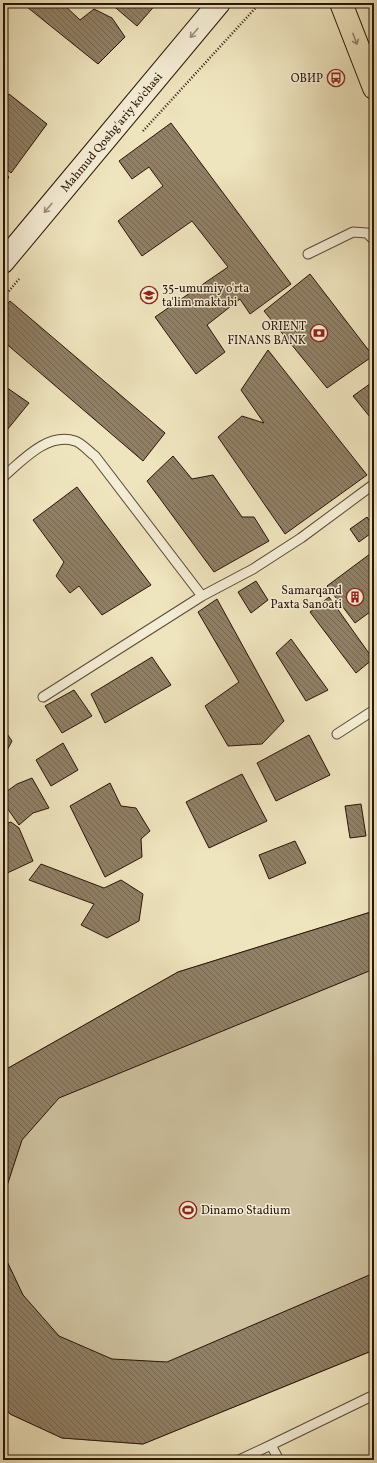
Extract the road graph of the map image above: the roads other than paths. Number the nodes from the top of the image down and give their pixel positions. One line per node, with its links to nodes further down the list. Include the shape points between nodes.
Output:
1 (219, 3): 6 (main road, Mahmud Qoshg'ariy ko'chasi, one-way to 6)
2 (341, 3): 3 (main road, one-way to 3)
3 (374, 88)
4 (374, 240): 5 (lane, via 367,232 353,232)
5 (308, 254)
6 (3, 262)
7 (3, 477): 9 (lane, via 40,447 58,438 76,441 95,456)
8 (374, 484): 9 (lane, via 301,538 253,569)
9 (202, 596): 10 (lane)
10 (43, 698)
11 (374, 710): 12 (lane)
12 (337, 734)
13 (374, 1396): 14 (lane)
14 (271, 1445): 15 (lane); 16 (lane)
15 (239, 1460)
16 (279, 1460)

